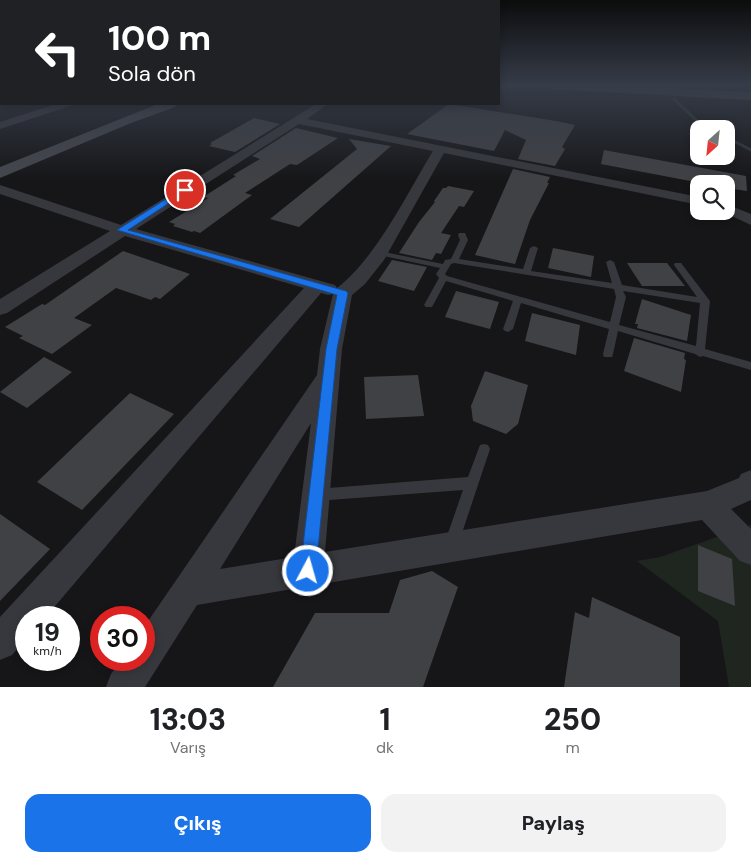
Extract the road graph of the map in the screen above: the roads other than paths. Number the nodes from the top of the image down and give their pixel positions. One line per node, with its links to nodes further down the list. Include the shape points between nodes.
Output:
1 (27, 117): 6 (street)
2 (113, 117): 8 (main road)
3 (134, 117): 9 (main road)
4 (302, 117): 5 (street)
5 (298, 120): 7 (street); 14 (street)
6 (0, 126)
7 (440, 149): 11 (street); 17 (street)
8 (0, 160)
9 (0, 173)
10 (0, 189): 14 (street)
11 (690, 200)
12 (735, 212): 13 (street)
13 (751, 220)
14 (121, 230): 24 (street); 30 (street)
15 (462, 235): 18 (lane, via 464,240)
16 (534, 248): 22 (lane)
17 (379, 253): 21 (lane); 26 (street, via 359,280)
18 (454, 260): 21 (lane); 22 (lane)
19 (610, 262): 25 (lane)
20 (678, 265): 28 (lane)
21 (445, 267): 23 (lane, via 440,274)
22 (526, 273): 25 (lane)
23 (444, 278): 27 (lane); 29 (lane)
24 (317, 286): 26 (street); 47 (street)
25 (618, 288): 28 (lane); 31 (lane, via 621,297)
26 (343, 293): 36 (street)
27 (518, 299): 31 (lane); 32 (lane)
28 (705, 301): 33 (lane)
29 (428, 306)
30 (0, 308)
31 (614, 326): 33 (lane); 34 (lane)
32 (508, 329)
33 (700, 353): 35 (lane)
34 (608, 354)
35 (751, 366)
36 (328, 376): 40 (street); 45 (street)
37 (484, 449): 38 (lane)
38 (472, 483): 40 (lane); 42 (lane)
39 (751, 483): 41 (street, via 749,487)
40 (316, 495): 44 (street)
41 (707, 505): 42 (street); 43 (street)
42 (450, 548): 44 (street)
43 (751, 550)
44 (308, 571): 45 (street)
45 (188, 590): 46 (street)
46 (155, 640)
47 (0, 643)
48 (135, 671): 49 (street)
49 (124, 687)

